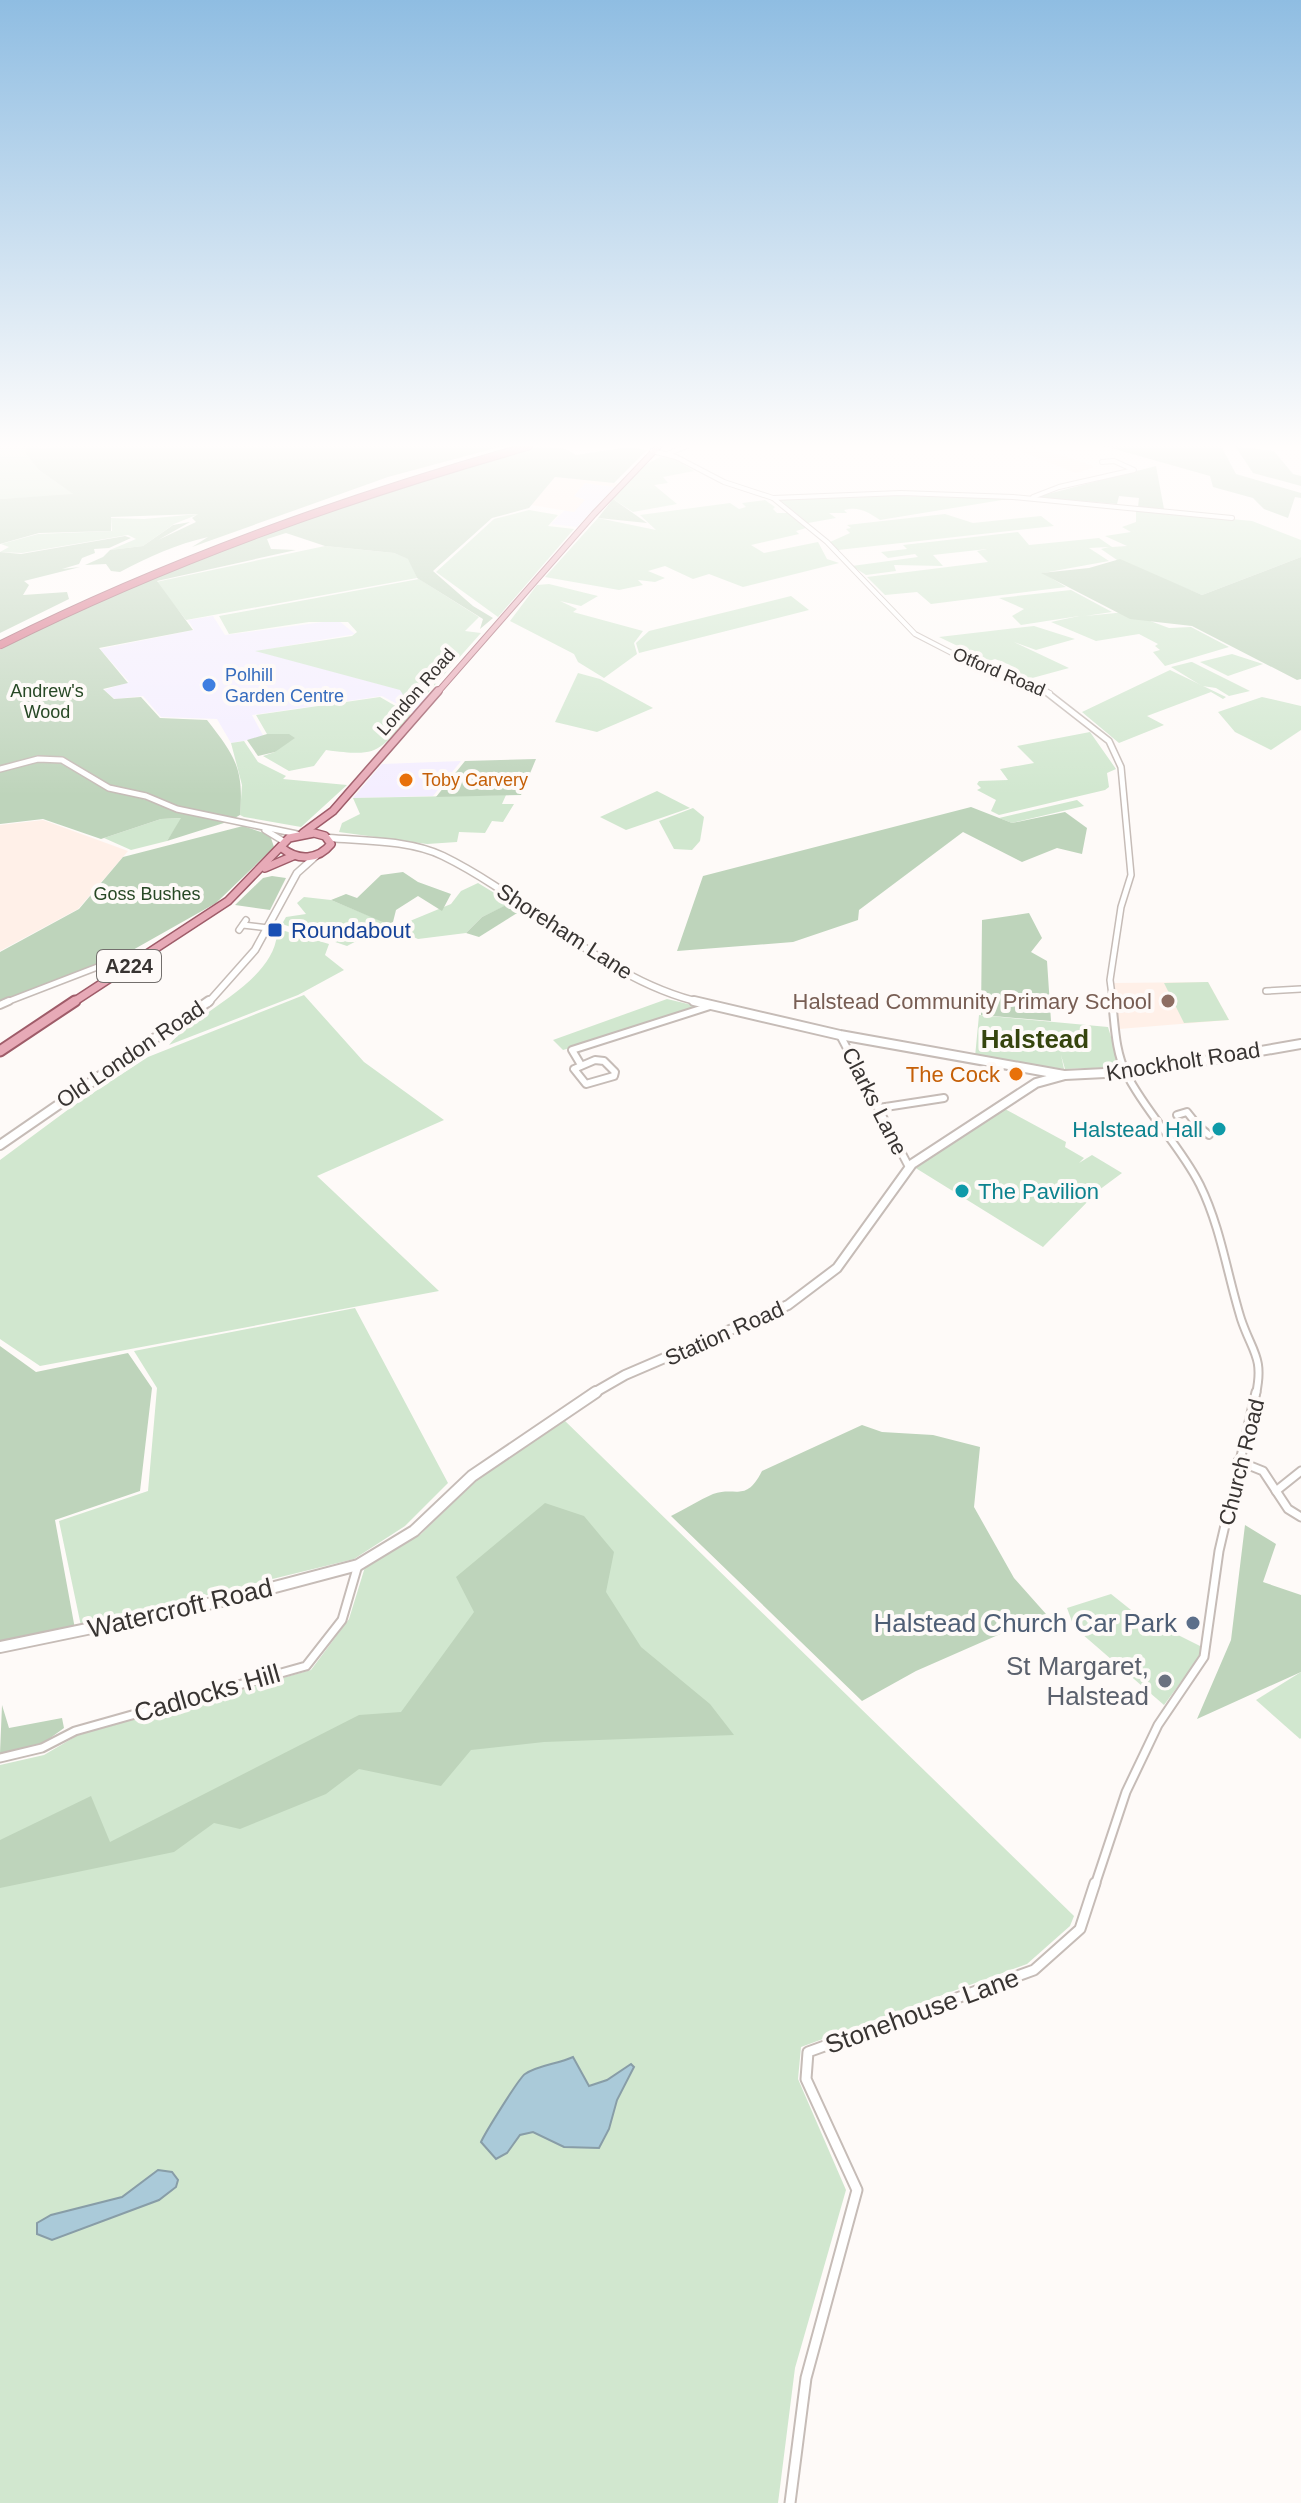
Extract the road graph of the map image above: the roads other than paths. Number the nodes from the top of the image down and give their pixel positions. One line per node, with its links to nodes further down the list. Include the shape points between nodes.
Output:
1 (164, 563): 5 (highway)
2 (179, 563): 6 (highway)
3 (553, 563): 8 (main road, London Road)
4 (847, 563): 30 (street, Otford Road, via 915,634 977,666 1050,693 1109,741 1121,767 1131,875 1110,980 1114,1030)
5 (0, 638)
6 (0, 645)
7 (0, 769): 9 (street, via 38,759 62,760 109,788)
8 (333, 811): 10 (main road, London Road); 11 (main road, London Road)
9 (258, 827): 10 (street); 13 (street)
10 (300, 834): 11 (main road); 13 (main road, London Road)
11 (327, 837): 12 (street, Shoreham Lane); 14 (main road)
12 (350, 841): 14 (street, Shoreham Lane); 25 (street, Shoreham Lane, via 383,842 441,855 534,910 608,964 675,997)
13 (282, 844): 16 (main road); 17 (main road, A224)
14 (330, 848): 15 (main road)
15 (316, 856): 16 (main road); 18 (street, Old London Road)
16 (296, 857): 17 (main road, A224); 18 (street, Old London Road)
17 (262, 870): 21 (main road, A224, via 228,901)
18 (298, 871): 20 (street, Old London Road)
19 (243, 925): 20 (street)
20 (268, 928): 38 (street, Old London Road, via 239,972 195,1013)
21 (142, 957): 24 (street, via 126,956); 28 (main road, A224)
22 (1301, 989): 23 (street)
23 (1266, 991)
24 (0, 1005)
25 (710, 1006): 26 (street, Shoreham Lane); 29 (street, via 572,1050)
26 (840, 1035): 31 (street, Shoreham Lane); 33 (street, Clarks Lane)
27 (1301, 1044): 30 (street, Knockholt Road)
28 (0, 1051)
29 (581, 1065): 29 (street, via 573,1072 586,1084 614,1076 604,1061)
30 (1126, 1073): 31 (street, Knockholt Road); 36 (street, Church Road)
31 (1065, 1075): 39 (street, Station Road, via 1031,1086)
32 (944, 1098): 33 (street)
33 (879, 1108): 39 (street, Clarks Lane)
34 (1177, 1115): 35 (street, via 1187,1112)
35 (1199, 1127): 36 (street); 37 (street)
36 (1167, 1134): 40 (street, Church Road, via 1199,1183 1216,1222 1242,1322 1258,1354 1261,1382)
37 (1209, 1135)
38 (0, 1145)
39 (909, 1167): 44 (street, Station Road, via 837,1268 788,1305 625,1375 563,1411 472,1476 414,1531)
40 (1238, 1461): 42 (street, via 1263,1471); 46 (street, Church Road, via 1204,1657)
41 (1301, 1471): 42 (street)
42 (1276, 1491): 43 (street)
43 (1301, 1517)
44 (358, 1565): 45 (street, Watercroft Road, via 222,1601); 47 (street, Cadlocks Hill, via 342,1620 306,1666 75,1731 42,1748)
45 (0, 1647)
46 (1158, 1725): 48 (street, Stonehouse Lane, via 1126,1792 1080,1929 1034,1970 808,2052 806,2079 857,2190 806,2378)
47 (0, 1758)
48 (790, 2503)

